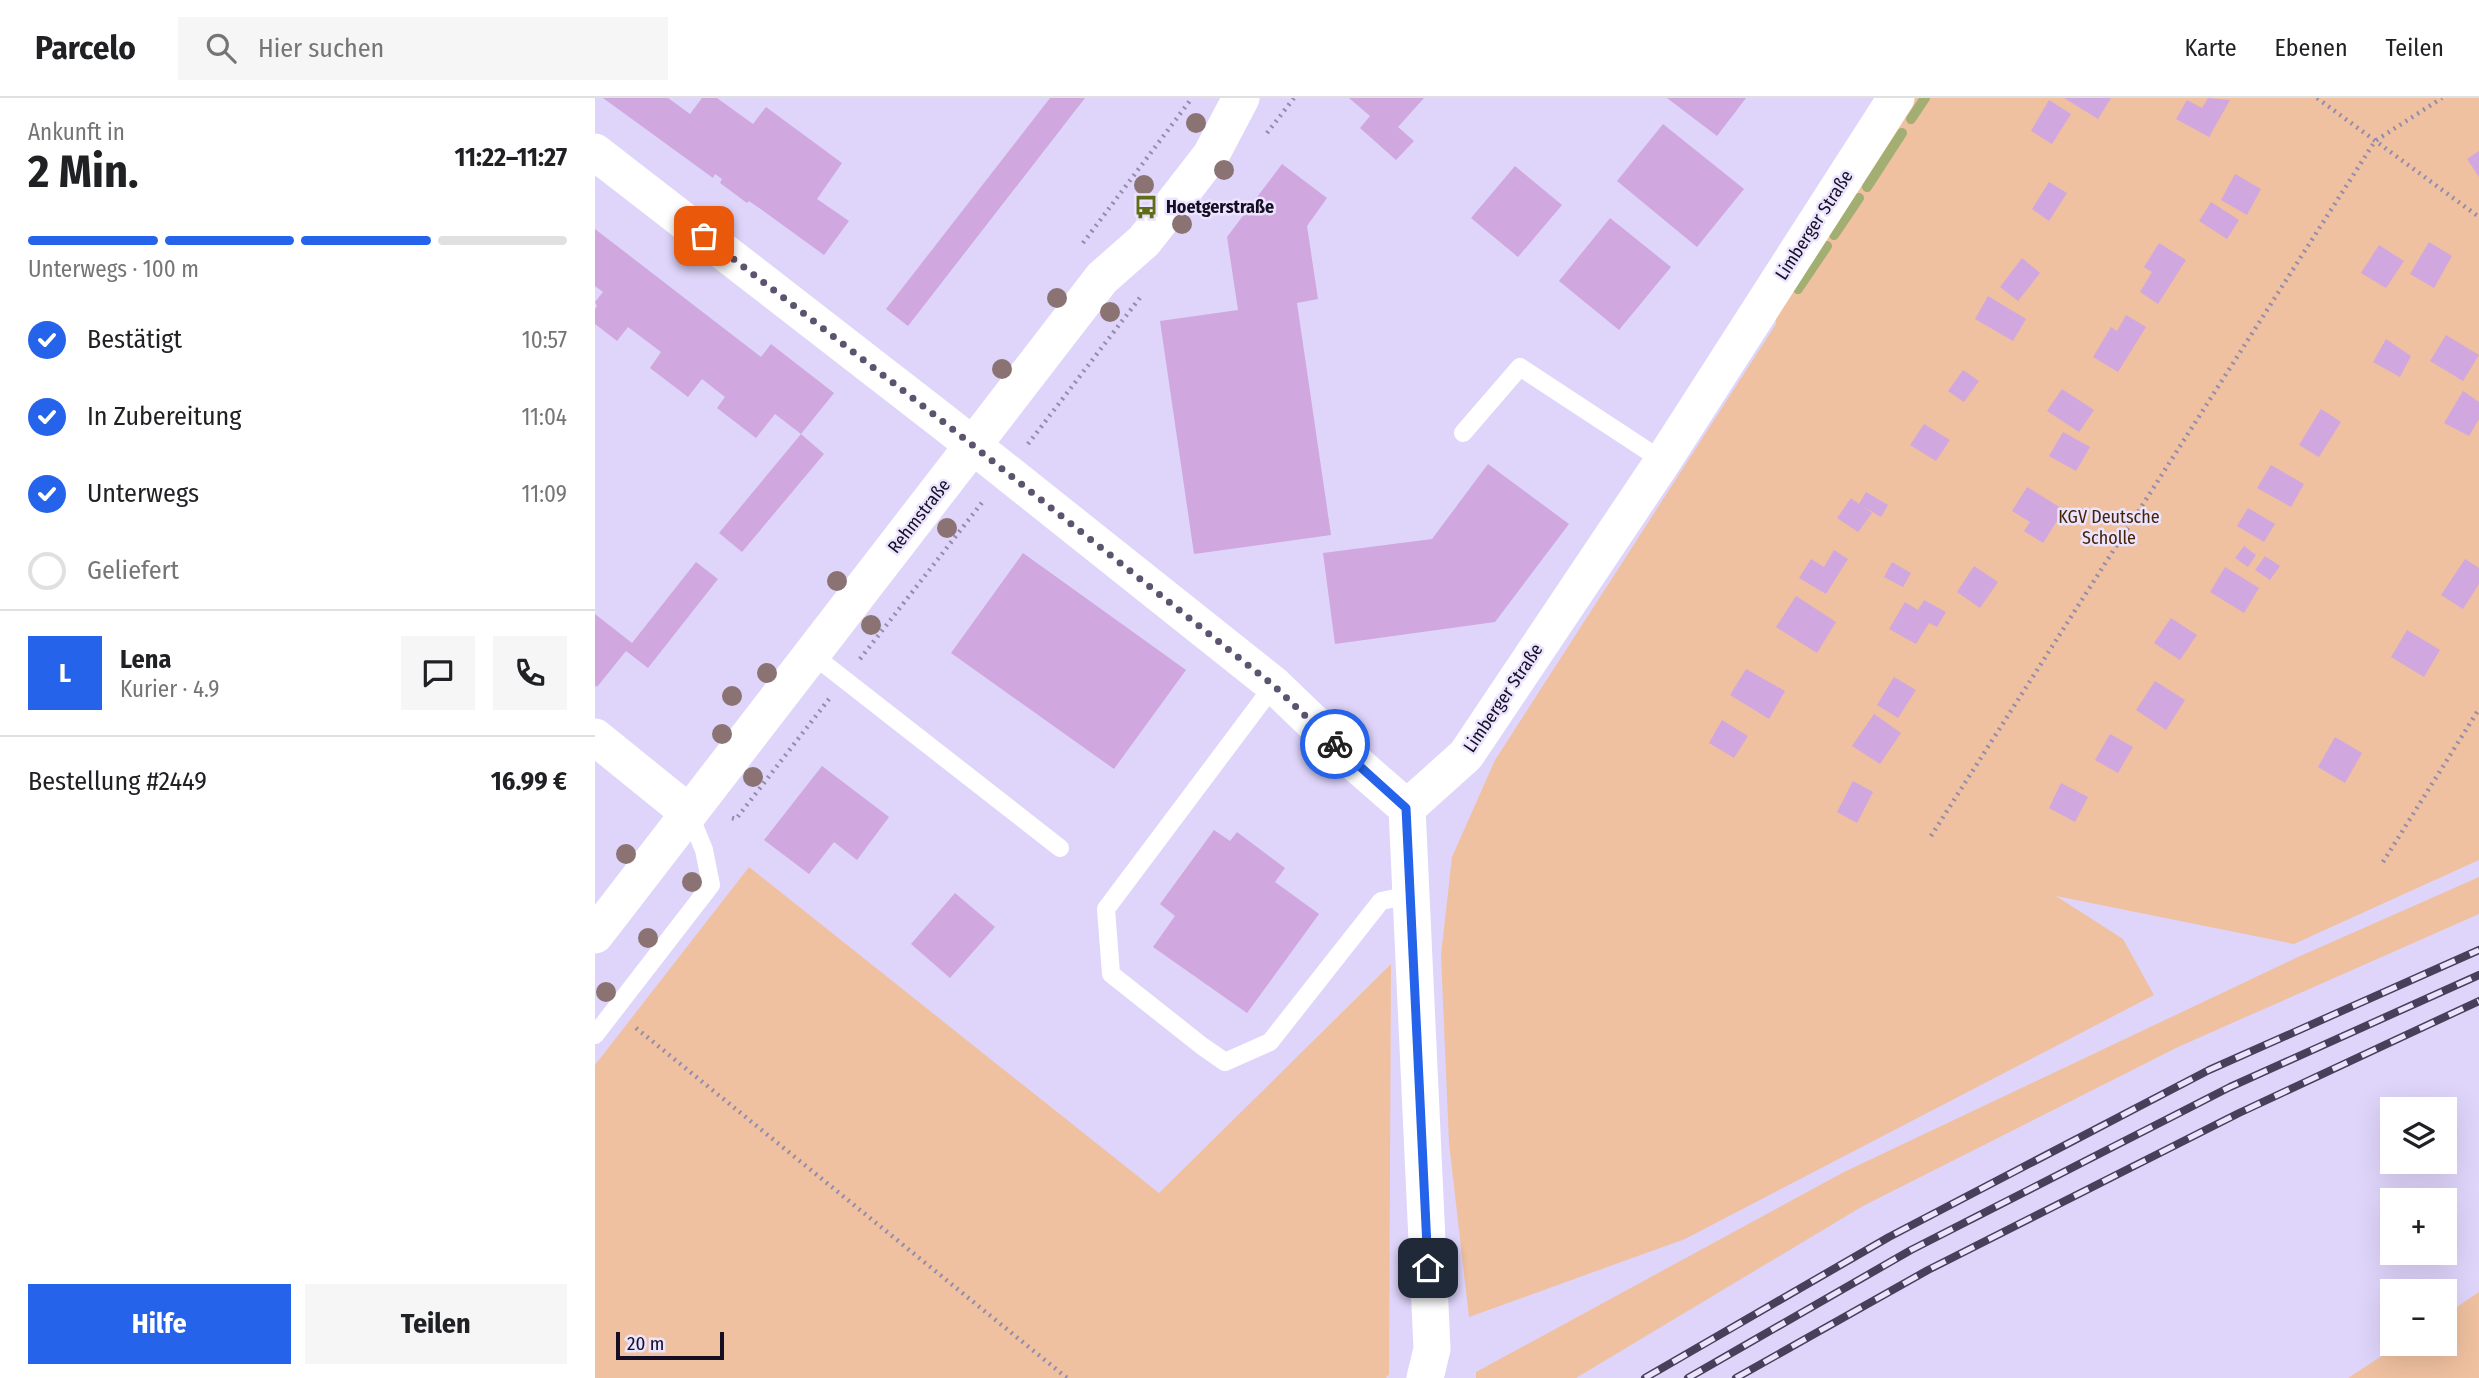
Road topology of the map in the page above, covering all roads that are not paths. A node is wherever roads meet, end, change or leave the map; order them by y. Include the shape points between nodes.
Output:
1 (1241, 98) edge
2 (1896, 98) edge
3 (595, 152) edge
4 (1463, 433) dead end
5 (973, 446) junction
6 (1663, 461) junction
7 (813, 654) junction
8 (1273, 685) junction
9 (595, 737) edge
10 (1406, 808) junction
11 (689, 813) junction
12 (1061, 848) dead end
13 (1411, 895) junction
14 (595, 935) edge
15 (595, 1035) edge
16 (1425, 1378) edge

1 - 5 street, Rehmstraße via 1211,155 1144,241 1102,278
2 - 6 street, Limberger Straße
3 - 5 street
4 - 6 lane via 1520,367
5 - 7 street, Rehmstraße
5 - 8 street
6 - 10 street, Limberger Straße via 1465,755
7 - 11 street, Rehmstraße
7 - 12 lane
8 - 10 street
8 - 13 lane via 1106,909 1111,974 1225,1062 1270,1042 1381,901
9 - 11 street
10 - 13 street
11 - 14 street, Rehmstraße
11 - 15 lane via 704,850 711,885
13 - 16 street via 1432,1349

